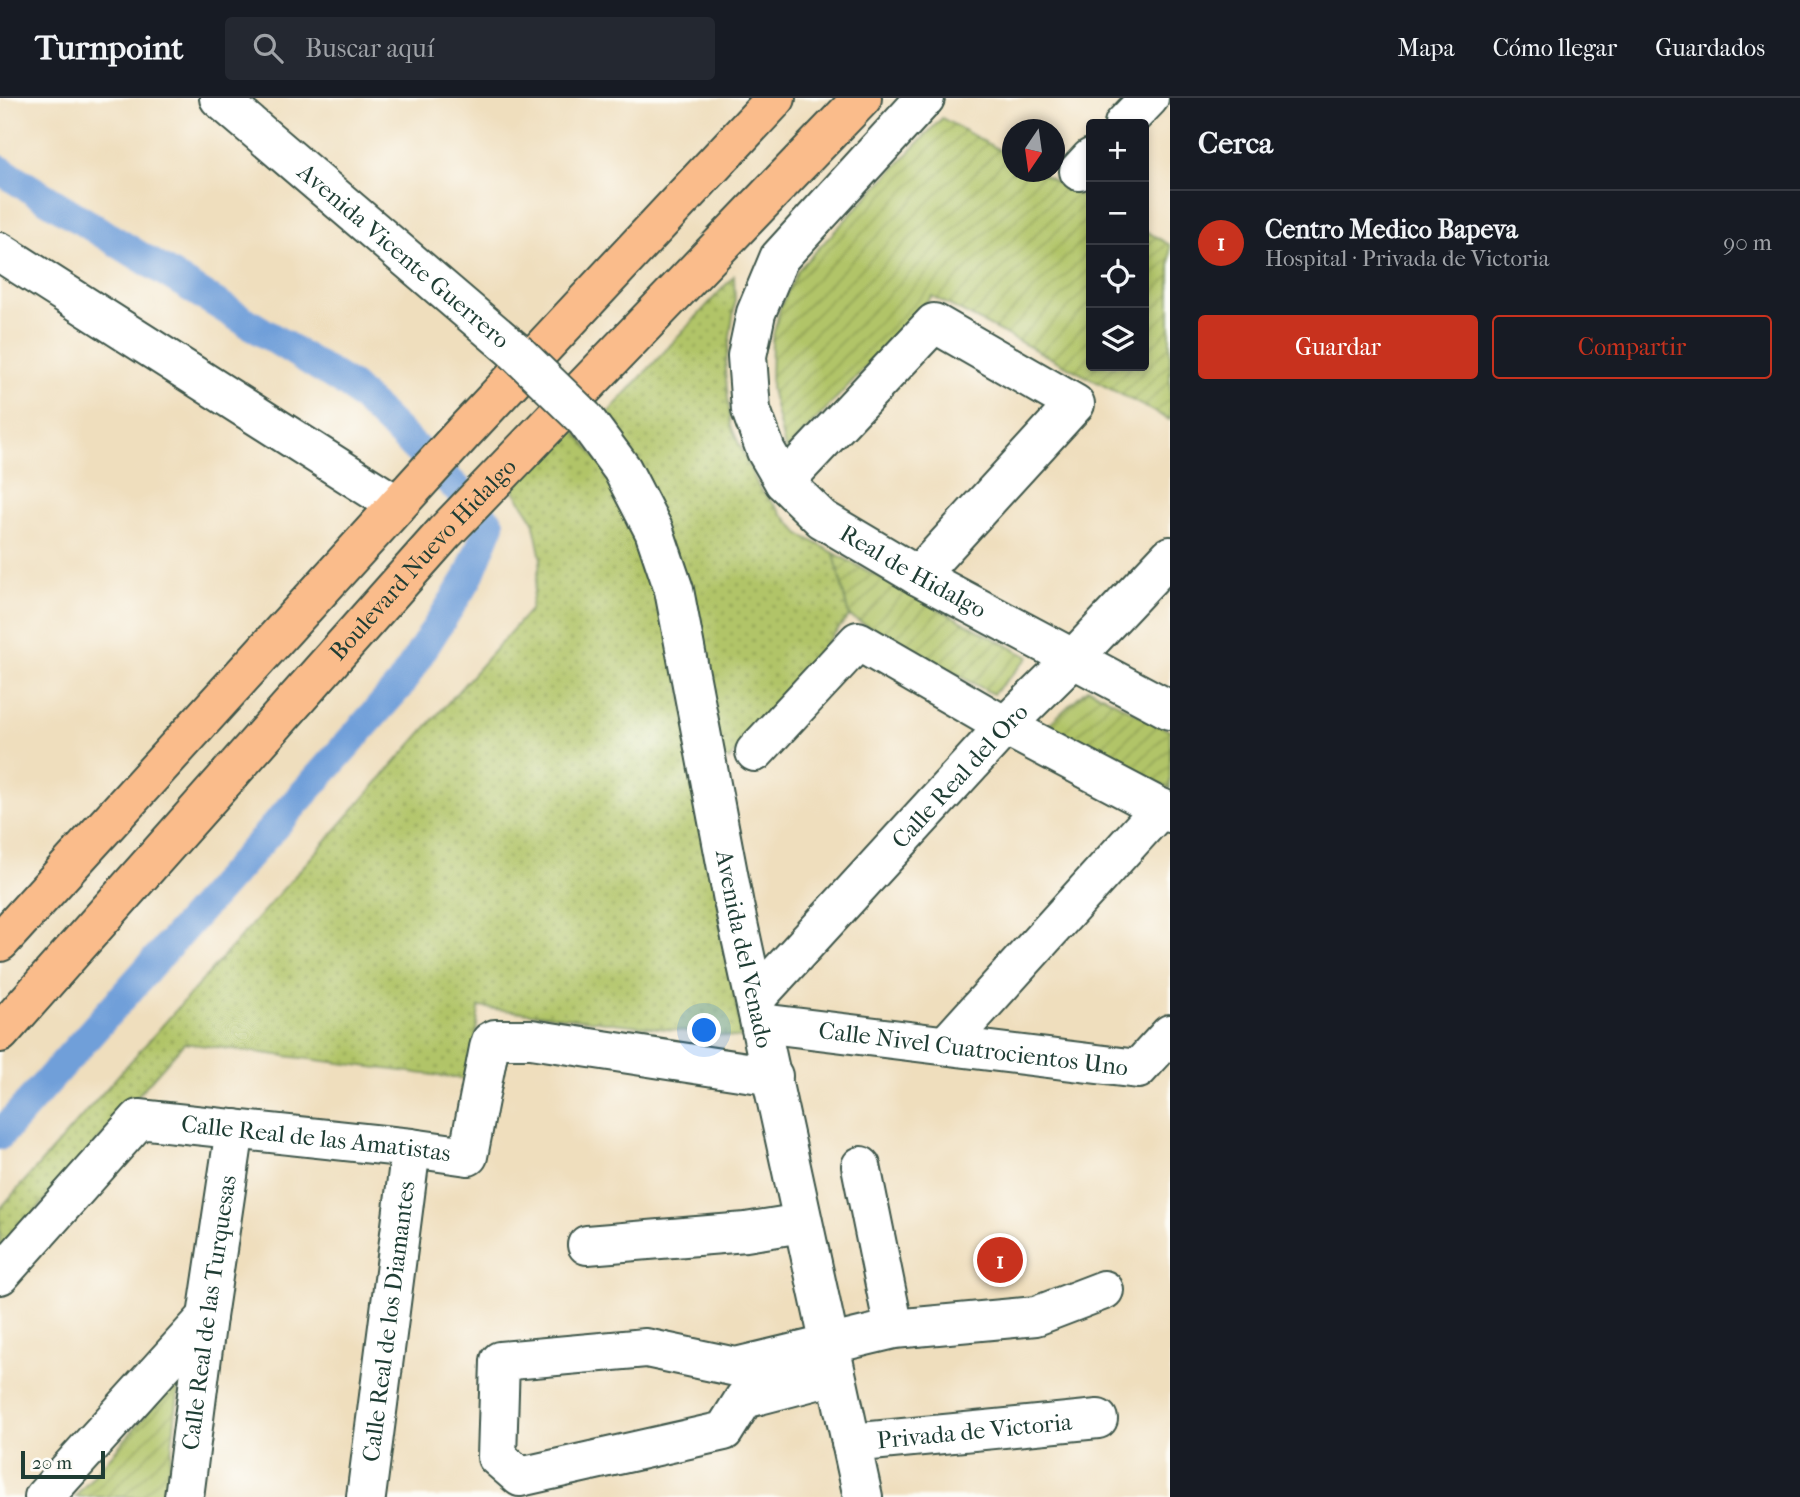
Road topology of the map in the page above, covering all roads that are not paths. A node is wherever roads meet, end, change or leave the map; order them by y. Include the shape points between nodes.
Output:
1 (219, 98) edge
2 (776, 98) edge
3 (925, 98) edge
4 (1149, 98) edge
5 (859, 99) edge
6 (1129, 119) edge
7 (0, 251) edge
8 (584, 419) joint
9 (784, 482) junction
10 (408, 494) junction
11 (1170, 556) edge
12 (918, 576) junction
13 (1072, 660) junction
14 (1170, 710) edge
15 (1005, 726) junction
16 (755, 752) dead end
17 (1165, 810) edge
18 (0, 942) edge
19 (758, 1011) junction
20 (0, 1033) edge
21 (1170, 1034) edge
22 (947, 1044) junction
23 (773, 1076) junction
24 (235, 1129) junction
25 (411, 1148) junction
26 (861, 1166) dead end
27 (802, 1223) junction
28 (587, 1245) dead end
29 (0, 1275) edge
30 (1104, 1290) dead end
31 (207, 1317) junction
32 (894, 1329) junction
33 (832, 1359) junction
34 (740, 1383) junction
35 (1098, 1419) dead end
36 (851, 1443) junction
37 (44, 1497) edge
38 (184, 1497) edge
39 (366, 1497) edge
40 (863, 1497) edge

1 - 8 street, Avenida Vicente Guerrero, bridge via 515,351
2 - 10 main road
3 - 9 street, Real de Hidalgo via 779,258 756,313 747,356 751,410
4 - 6 street
5 - 20 main road, Boulevard Nuevo Hidalgo via 444,533
7 - 10 street
8 - 19 street, Avenida del Venado via 622,469 654,531 674,590
9 - 12 street, Real de Hidalgo via 822,519
9 - 12 street via 934,323 1075,404
10 - 18 main road
11 - 13 street, Calle Real del Oro
12 - 13 street, Real de Hidalgo
13 - 14 street, Real de Hidalgo
13 - 15 street, Calle Real del Oro
15 - 16 street via 858,641
15 - 17 street
15 - 19 street, Calle Real del Oro
17 - 22 street
19 - 22 street, Calle Nivel Cuatrocientos Uno
19 - 23 street, Avenida del Venado
21 - 22 street, Calle Nivel Cuatrocientos Uno via 1138,1069
23 - 25 street, Calle Real de las Amatistas via 531,1039 495,1039 488,1048 468,1156
23 - 27 street, Avenida del Venado
24 - 25 street, Calle Real de las Amatistas
24 - 29 street, Calle Real de las Amatistas via 139,1119
24 - 31 street, Calle Real de las Turquesas
25 - 39 street, Calle Real de los Diamantes
26 - 32 street
27 - 28 street
27 - 33 street, Avenida del Venado
30 - 32 street via 1036,1316
31 - 37 street
31 - 38 street, Calle Real de las Turquesas
32 - 33 street
33 - 34 street
33 - 36 street, Avenida del Venado
34 - 34 street via 646,1348 500,1361 497,1457 520,1477 724,1431
35 - 36 street, Privada de Victoria
36 - 40 street, Avenida del Venado

